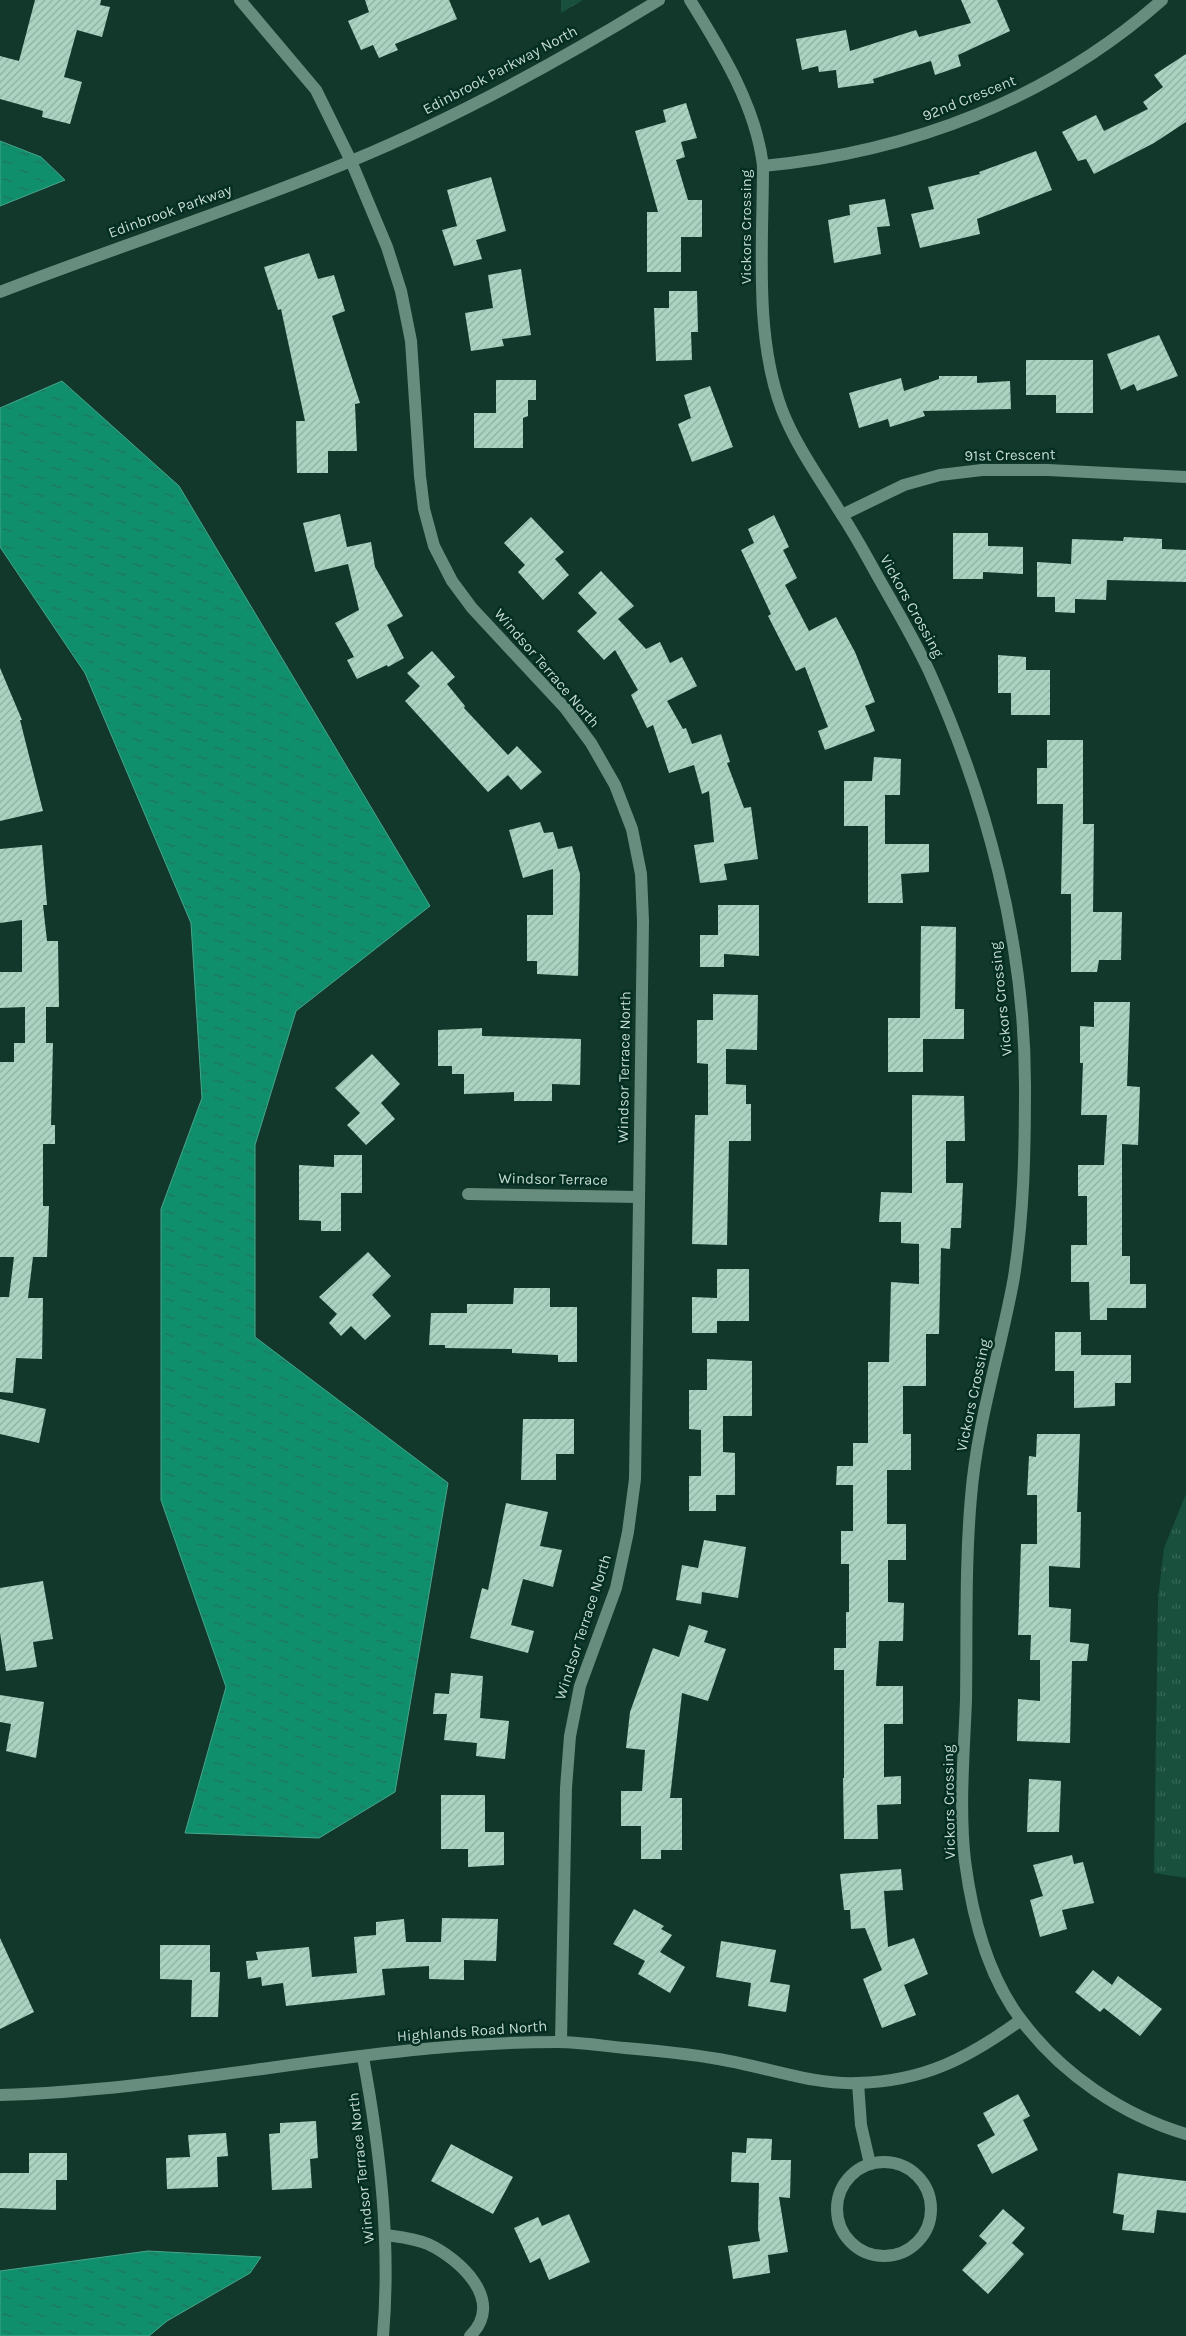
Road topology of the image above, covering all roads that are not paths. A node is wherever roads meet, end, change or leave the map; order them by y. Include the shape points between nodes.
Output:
1 (240, 0) edge
2 (659, 0) edge
3 (690, 0) edge
4 (1162, 0) edge
5 (352, 161) junction
6 (763, 166) junction
7 (0, 292) edge
8 (1186, 477) edge
9 (842, 515) junction
10 (468, 1194) dead end
11 (638, 1197) junction
12 (1021, 2020) junction
13 (561, 2042) junction
14 (363, 2057) junction
15 (858, 2083) junction
16 (0, 2095) edge
17 (1186, 2134) edge
18 (870, 2164) junction
19 (386, 2235) junction
20 (383, 2336) edge
21 (470, 2336) edge

1 - 5 street via 316,90
2 - 5 street, Edinbrook Parkway North via 607,32 466,108
3 - 6 street, Vickors Crossing via 745,102
4 - 6 street, 92nd Crescent via 1083,60 1017,98 944,128 871,150
5 - 7 street, Edinbrook Parkway
5 - 11 street, Windsor Terrace North via 401,291 412,341 424,509 434,546 472,608 565,708 591,743 615,785 632,829 641,874 644,921
6 - 9 street, Vickors Crossing via 763,301 767,355 782,410 807,460
8 - 9 street, 91st Crescent via 982,470 940,475 904,485
9 - 12 street, Vickors Crossing via 927,667 967,762 996,862 1017,963 1025,1068 1025,1170 1014,1273 979,1436 971,1496 963,1828 969,1886 981,1934 995,1974
10 - 11 street, Windsor Terrace
11 - 13 street, Windsor Terrace North via 635,1479 616,1588 580,1686 570,1736
12 - 15 street, Highlands Road North via 962,2059 928,2072
12 - 17 street, Vickors Crossing via 1062,2065 1106,2099 1156,2125
13 - 14 street, Highlands Road North via 431,2048
13 - 15 street, Highlands Road North via 674,2053 799,2077
14 - 16 street, Highlands Road North via 139,2085
14 - 19 street, Windsor Terrace North via 374,2116
15 - 18 street via 861,2125
18 - 18 street via 898,2164 910,2170 921,2180 931,2206 930,2220 916,2244 889,2257 859,2250 847,2240 836,2212 838,2196 845,2182
19 - 20 street, Windsor Terrace North
19 - 21 street via 412,2238 428,2244 453,2259 469,2274 480,2290 482,2312

